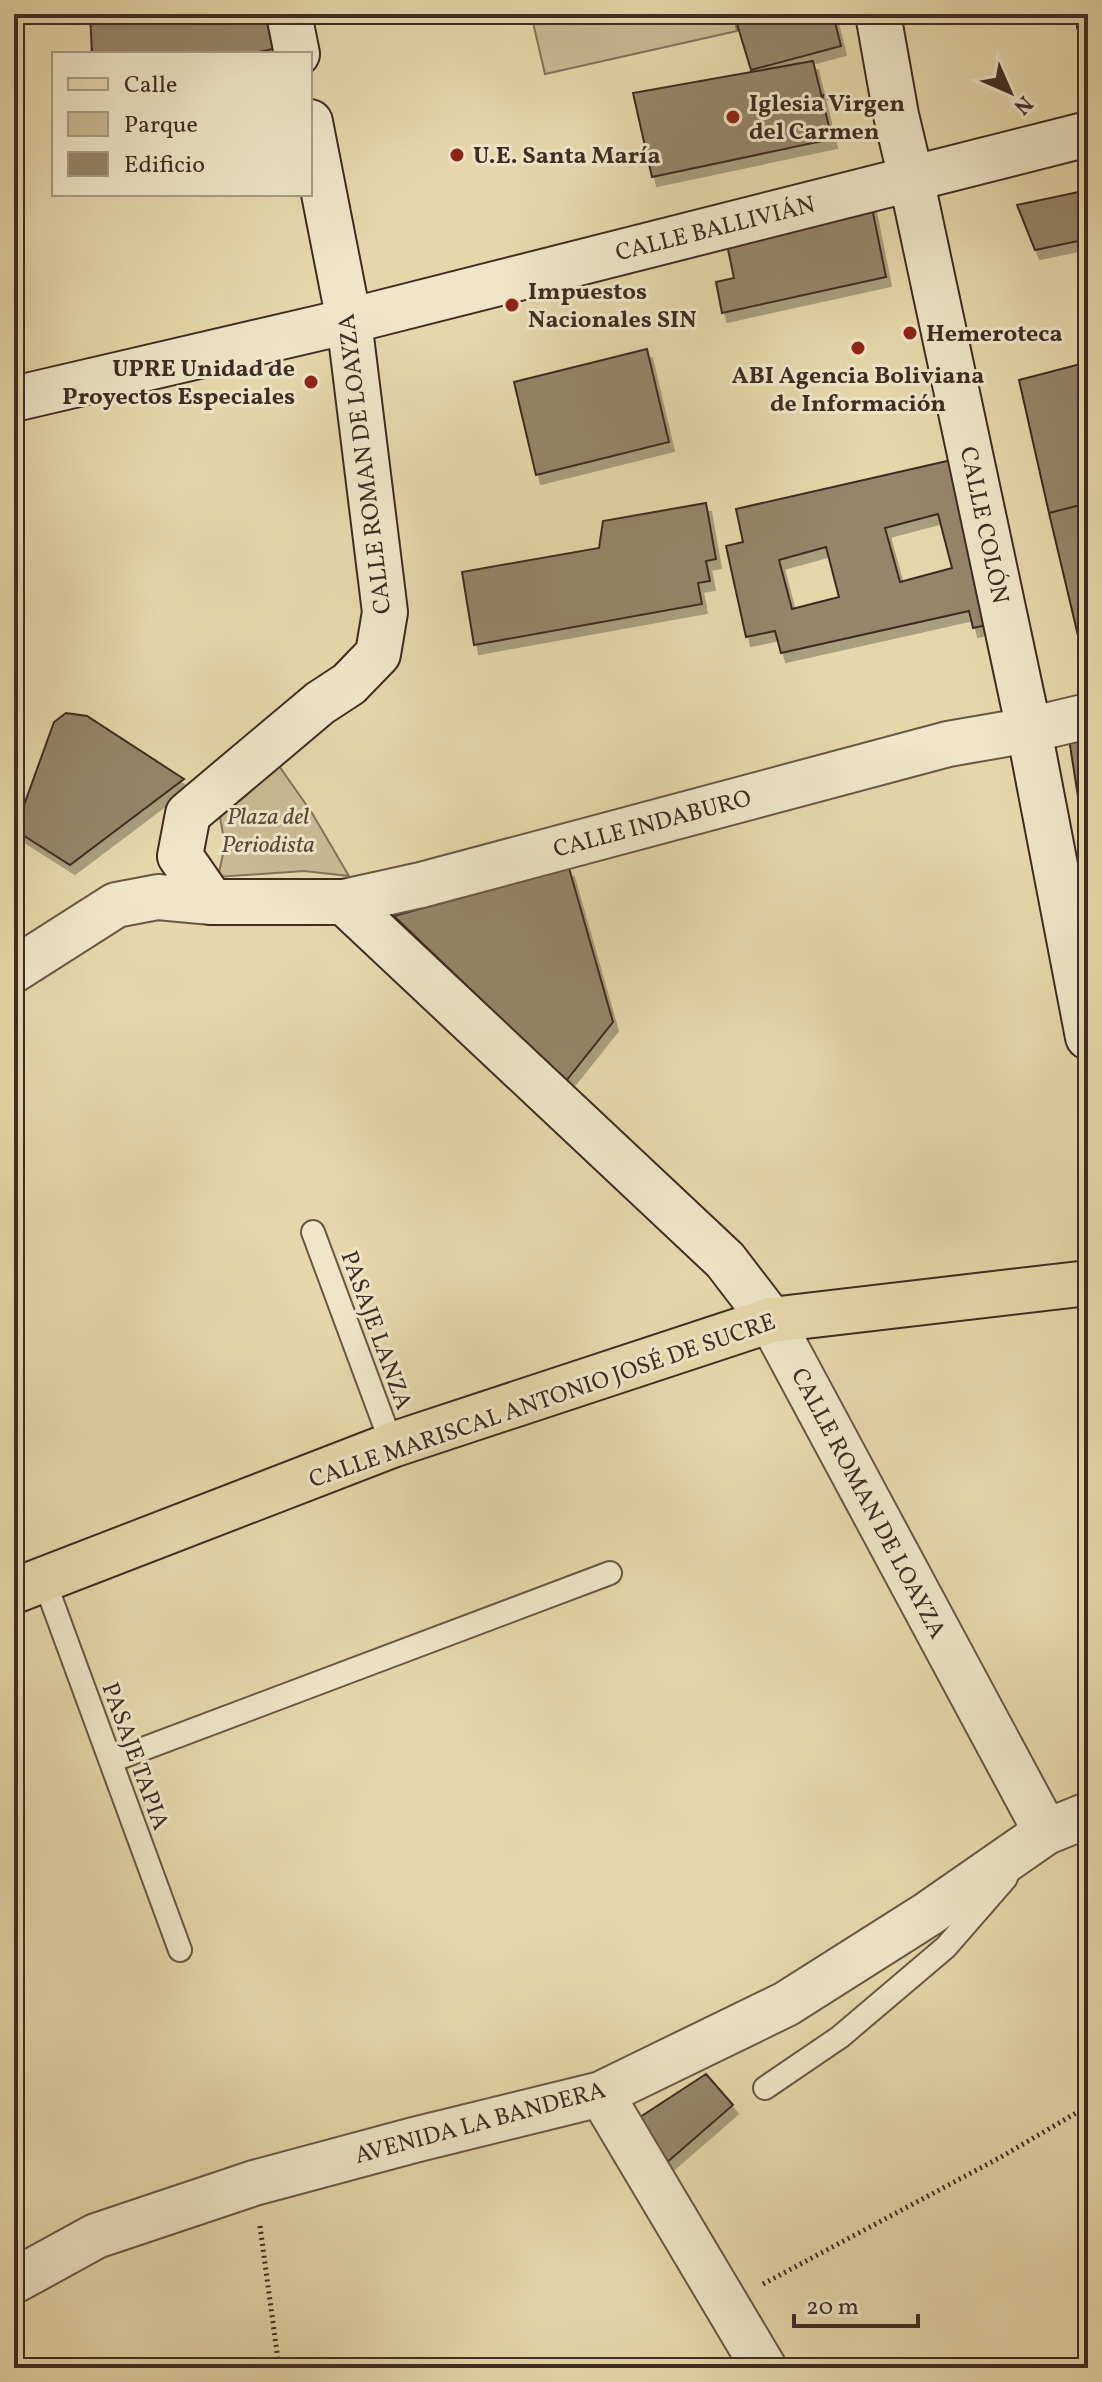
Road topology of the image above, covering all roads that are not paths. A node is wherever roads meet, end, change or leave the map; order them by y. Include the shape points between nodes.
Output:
1 (289, 14) edge
2 (878, 14) edge
3 (297, 52) edge
4 (312, 132) edge
5 (1088, 134) edge
6 (911, 178) junction
7 (349, 321) junction
8 (14, 399) edge
9 (1088, 716) edge
10 (1029, 730) junction
11 (212, 902) junction
12 (344, 902) junction
13 (14, 970) edge
14 (1088, 1037) edge
15 (313, 1232) dead end
16 (1088, 1283) edge
17 (771, 1320) junction
18 (392, 1445) junction
19 (610, 1573) dead end
20 (29, 1585) edge
21 (111, 1761) junction
22 (1088, 1815) edge
23 (1046, 1832) junction
24 (180, 1950) dead end
25 (765, 2088) dead end
26 (601, 2094) junction
27 (14, 2281) edge
28 (764, 2368) edge

1 - 3 street
2 - 6 street, CALLE COLÓN
4 - 7 street, CALLE ROMAN DE LOAYZA
5 - 6 street, CALLE BALLIVIÁN
6 - 7 street, CALLE BALLIVIÁN
6 - 10 street, CALLE COLÓN
7 - 8 street, CALLE BALLIVIÁN
7 - 11 street, CALLE ROMAN DE LOAYZA via 385,612 378,654 349,684 188,814 180,856
9 - 10 street, CALLE INDABURO
10 - 12 street, CALLE INDABURO via 948,744
10 - 14 street, CALLE COLÓN
11 - 12 street, CALLE INDABURO
11 - 13 street, CALLE INDABURO via 158,897 116,905
12 - 17 street, CALLE ROMAN DE LOAYZA via 725,1260
15 - 18 lane, PASAJE LANZA
16 - 17 main road, CALLE MARISCAL ANTONIO JOSÉ DE SUCRE
17 - 18 main road, CALLE MARISCAL ANTONIO JOSÉ DE SUCRE
17 - 23 street, CALLE ROMAN DE LOAYZA
18 - 20 main road, CALLE MARISCAL ANTONIO JOSÉ DE SUCRE
19 - 21 lane
20 - 21 lane, PASAJE TAPIA
21 - 24 lane, PASAJE TAPIA
22 - 23 street, AVENIDA LA BANDERA
23 - 25 lane via 946,1947 840,2037
23 - 26 street, AVENIDA LA BANDERA via 786,2004
26 - 27 street, AVENIDA LA BANDERA via 254,2183 96,2236
26 - 28 street

